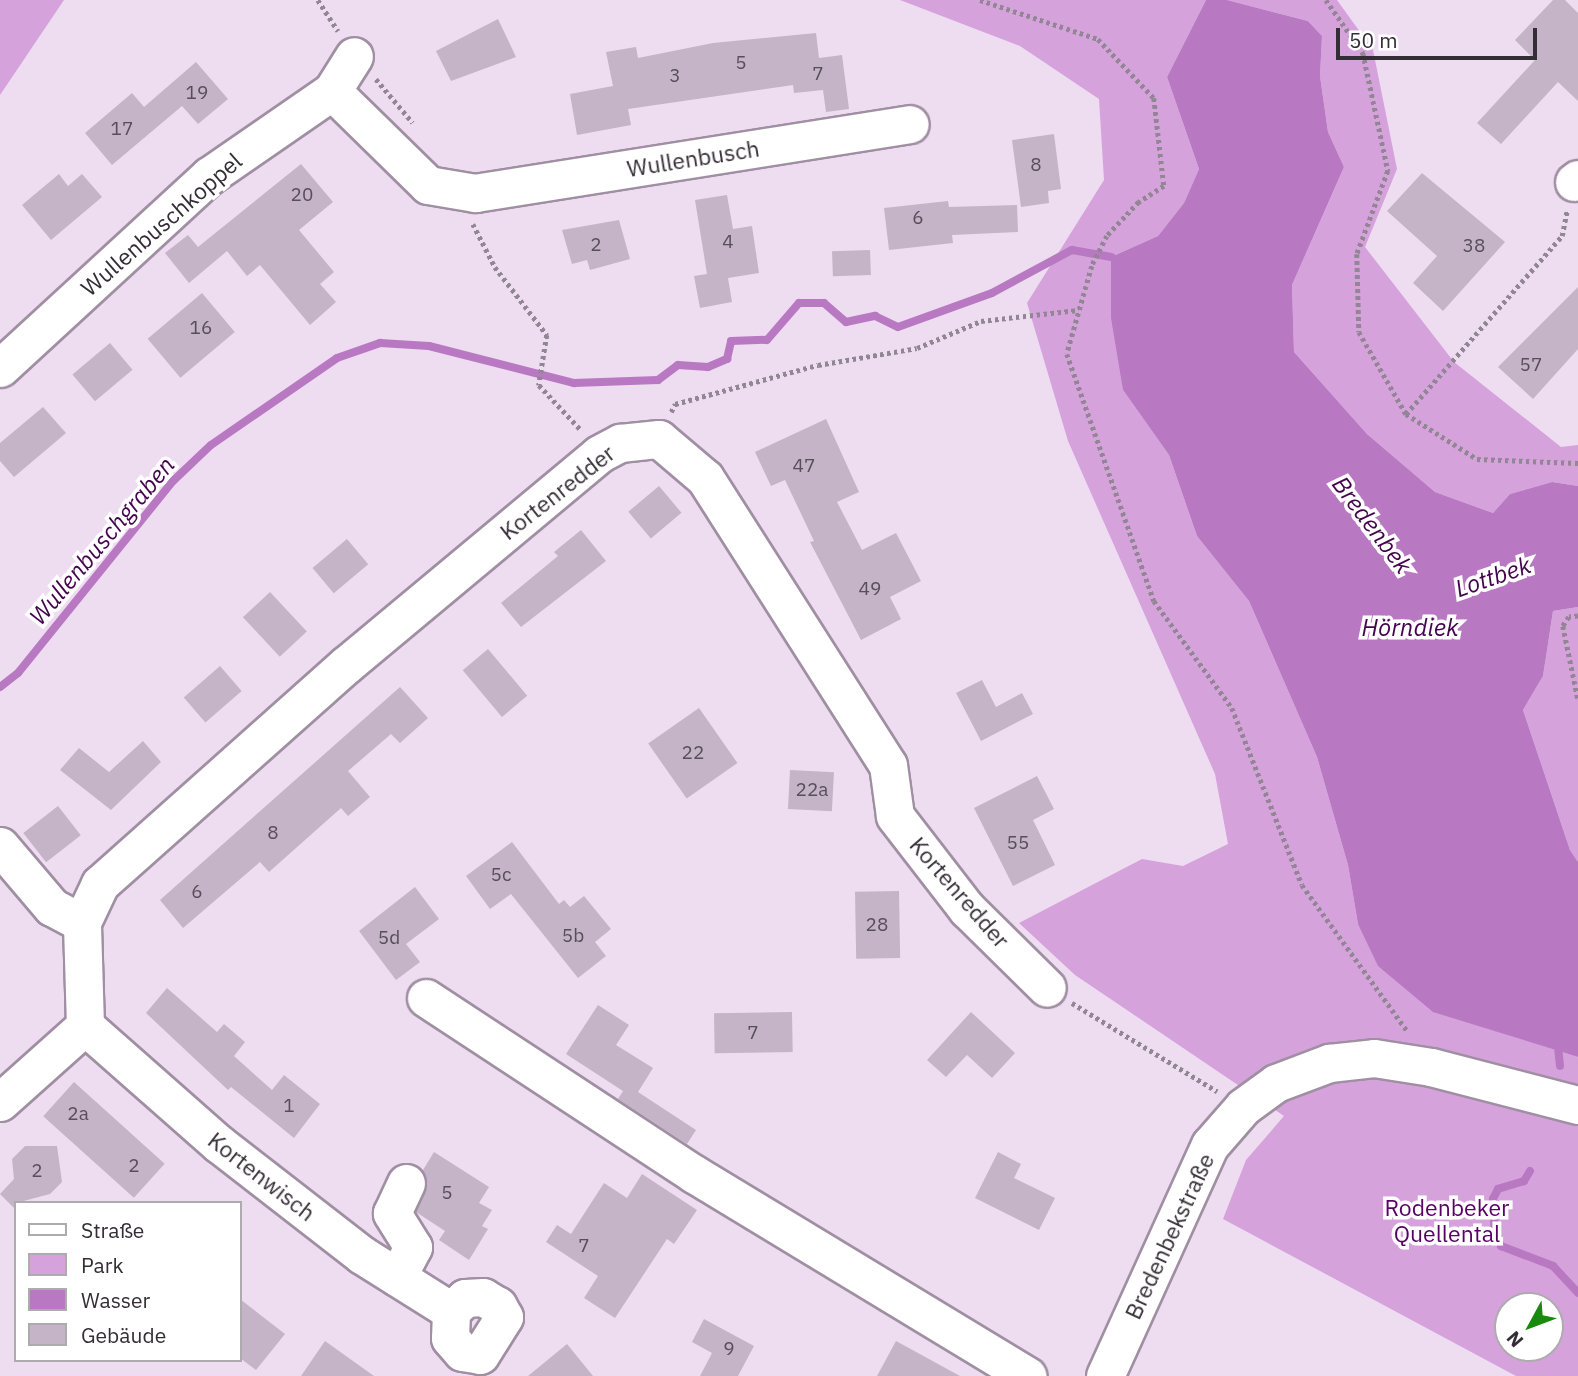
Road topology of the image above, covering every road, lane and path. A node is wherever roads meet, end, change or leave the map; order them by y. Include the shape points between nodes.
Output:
1 (980, 0) edge
2 (1326, 0) edge
3 (354, 56) dead end
4 (331, 91) junction
5 (910, 124) dead end
6 (1576, 180) edge
7 (475, 192) junction
8 (1079, 310) junction
9 (0, 368) edge
10 (1406, 414) junction
11 (659, 439) junction
12 (599, 454) junction
13 (1578, 463) edge
14 (1578, 616) edge
15 (1578, 699) edge
16 (0, 846) edge
17 (82, 923) junction
18 (1047, 988) joint
19 (426, 998) dead end
20 (85, 1026) junction
21 (1431, 1067) junction
22 (0, 1102) edge
23 (1578, 1105) edge
24 (1243, 1107) junction
25 (406, 1183) dead end
26 (397, 1277) junction
27 (451, 1311) dead end
28 (1028, 1376) edge
29 (1105, 1376) edge

1 - 8 path via 1098,39 1154,98 1164,186 1139,202 1107,236
2 - 10 path via 1363,53 1388,171 1357,254 1359,332
3 - 4 street
4 - 7 street, Wullenbusch via 428,186
4 - 9 street, Wullenbuschkoppel via 209,176
5 - 7 street, Wullenbusch
6 - 10 path via 1562,236
7 - 12 path via 472,222 495,267 547,335 539,385
8 - 11 path via 981,321 918,348 818,365 675,404
8 - 21 path via 1067,354 1154,601 1232,708 1302,885
10 - 13 path via 1477,460
11 - 12 street, Kortenredder via 620,443
11 - 18 street, Kortenredder via 705,478 888,765 895,816 967,909
12 - 17 street, Kortenredder via 346,665 100,884
14 - 15 path via 1569,617 1563,626
16 - 17 street via 52,907
17 - 20 street, Kortenredder
18 - 24 path
19 - 28 street via 694,1174
20 - 22 street
20 - 26 street, Kortenwisch via 219,1144
21 - 23 street, Bredenbekstraße
21 - 24 street, Bredenbekstraße via 1374,1058 1329,1063 1276,1083
24 - 29 street, Bredenbekstraße via 1210,1145
25 - 26 street via 392,1213 413,1247
26 - 27 street, Kortenwisch

